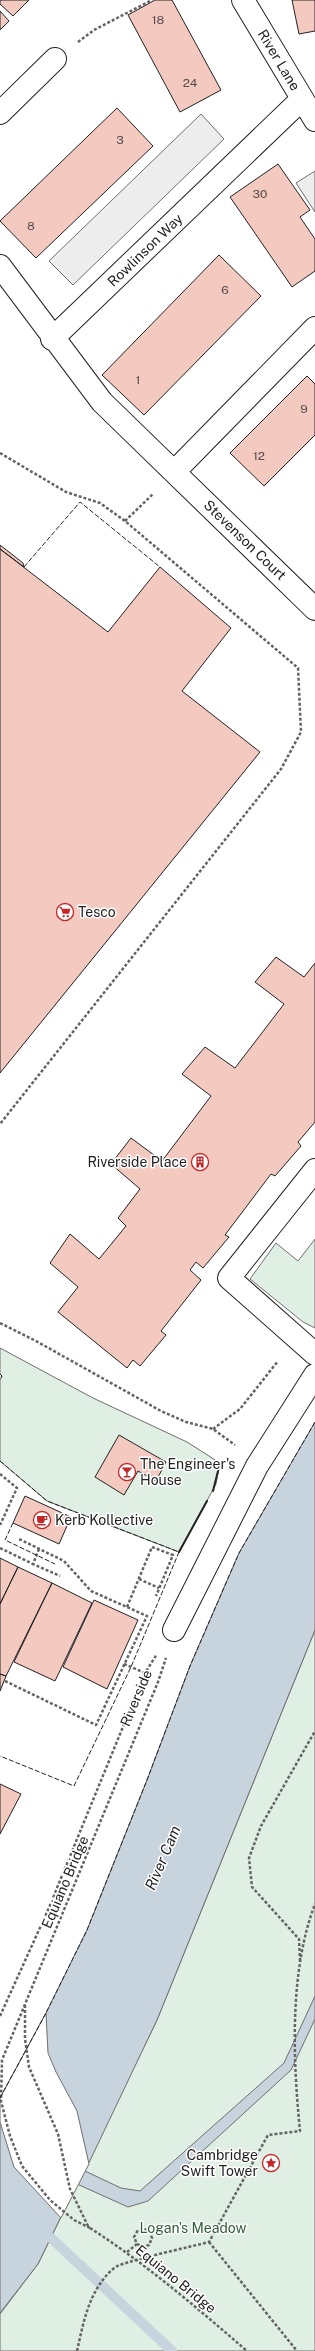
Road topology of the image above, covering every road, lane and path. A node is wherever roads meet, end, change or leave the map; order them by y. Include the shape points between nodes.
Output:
1 (152, 0) edge
2 (243, 0) edge
3 (55, 59) joint
4 (302, 100) junction
5 (0, 113) edge
6 (315, 120) edge
7 (0, 266) edge
8 (313, 335) edge
9 (52, 339) junction
10 (0, 453) edge
11 (174, 472) junction
12 (125, 521) junction
13 (315, 609) edge
14 (0, 1124) edge
15 (315, 1170) edge
16 (0, 1323) edge
17 (296, 1338) junction
18 (315, 1354) edge
19 (315, 1375) edge
20 (0, 1474) edge
21 (0, 1525) edge
22 (19, 1539) dead end
23 (0, 1548) edge
24 (39, 1549) junction
25 (33, 1564) junction
26 (60, 1576) dead end
27 (138, 1579) junction
28 (159, 1588) junction
29 (159, 1601) dead end
30 (127, 1606) junction
31 (174, 1630) junction
32 (124, 1664) junction
33 (145, 1673) junction
34 (5, 1681) dead end
35 (315, 1731) edge
36 (315, 1904) edge
37 (300, 1966) junction
38 (25, 2002) junction
39 (0, 2016) edge
40 (90, 2228) junction
41 (209, 2242) junction
42 (137, 2244) junction
43 (127, 2252) junction
44 (77, 2351) edge
45 (246, 2351) edge
46 (297, 2351) edge

1 - 3 path via 94,30
2 - 4 street, River Lane
3 - 5 street
4 - 6 street, River Lane
4 - 9 street, Rowlinson Way
7 - 9 street
8 - 11 street
9 - 11 street, Stevenson Court via 102,402
10 - 12 path via 66,492 100,503
11 - 12 path
11 - 13 street, Stevenson Court
12 - 14 path via 298,668 301,732 281,769
15 - 17 street via 229,1278
16 - 17 path via 161,1411 186,1422 213,1429 240,1409
17 - 18 street
19 - 31 street via 254,1472
20 - 21 path via 17,1488
22 - 24 path
23 - 25 path
24 - 25 path
24 - 30 path via 64,1561 91,1591
25 - 26 path
27 - 28 path
27 - 28 path via 152,1547 173,1555
27 - 30 path
28 - 29 path via 154,1599
30 - 32 path via 147,1616
31 - 33 path, Riverside
31 - 38 path, Equiano Bridge via 158,1682
32 - 33 path
32 - 34 path via 96,1725
33 - 39 path, Riverside via 48,1910
35 - 37 path via 260,1826 249,1858 252,1887 299,1939
36 - 37 path
37 - 41 path via 295,2080 300,2130 268,2135
38 - 40 path, Equiano Bridge via 25,2039 29,2067 58,2134 70,2189
38 - 40 path, Equiano Bridge via 2,2060 1,2101 10,2136 22,2166 46,2194 74,2220
40 - 43 path, Equiano Bridge, bridge
41 - 44 path via 115,2267 92,2296 86,2310
41 - 46 path
42 - 42 path via 134,2237 138,2230 149,2231 152,2238 149,2245 143,2247
42 - 43 path
43 - 45 path, Equiano Bridge, bridge

